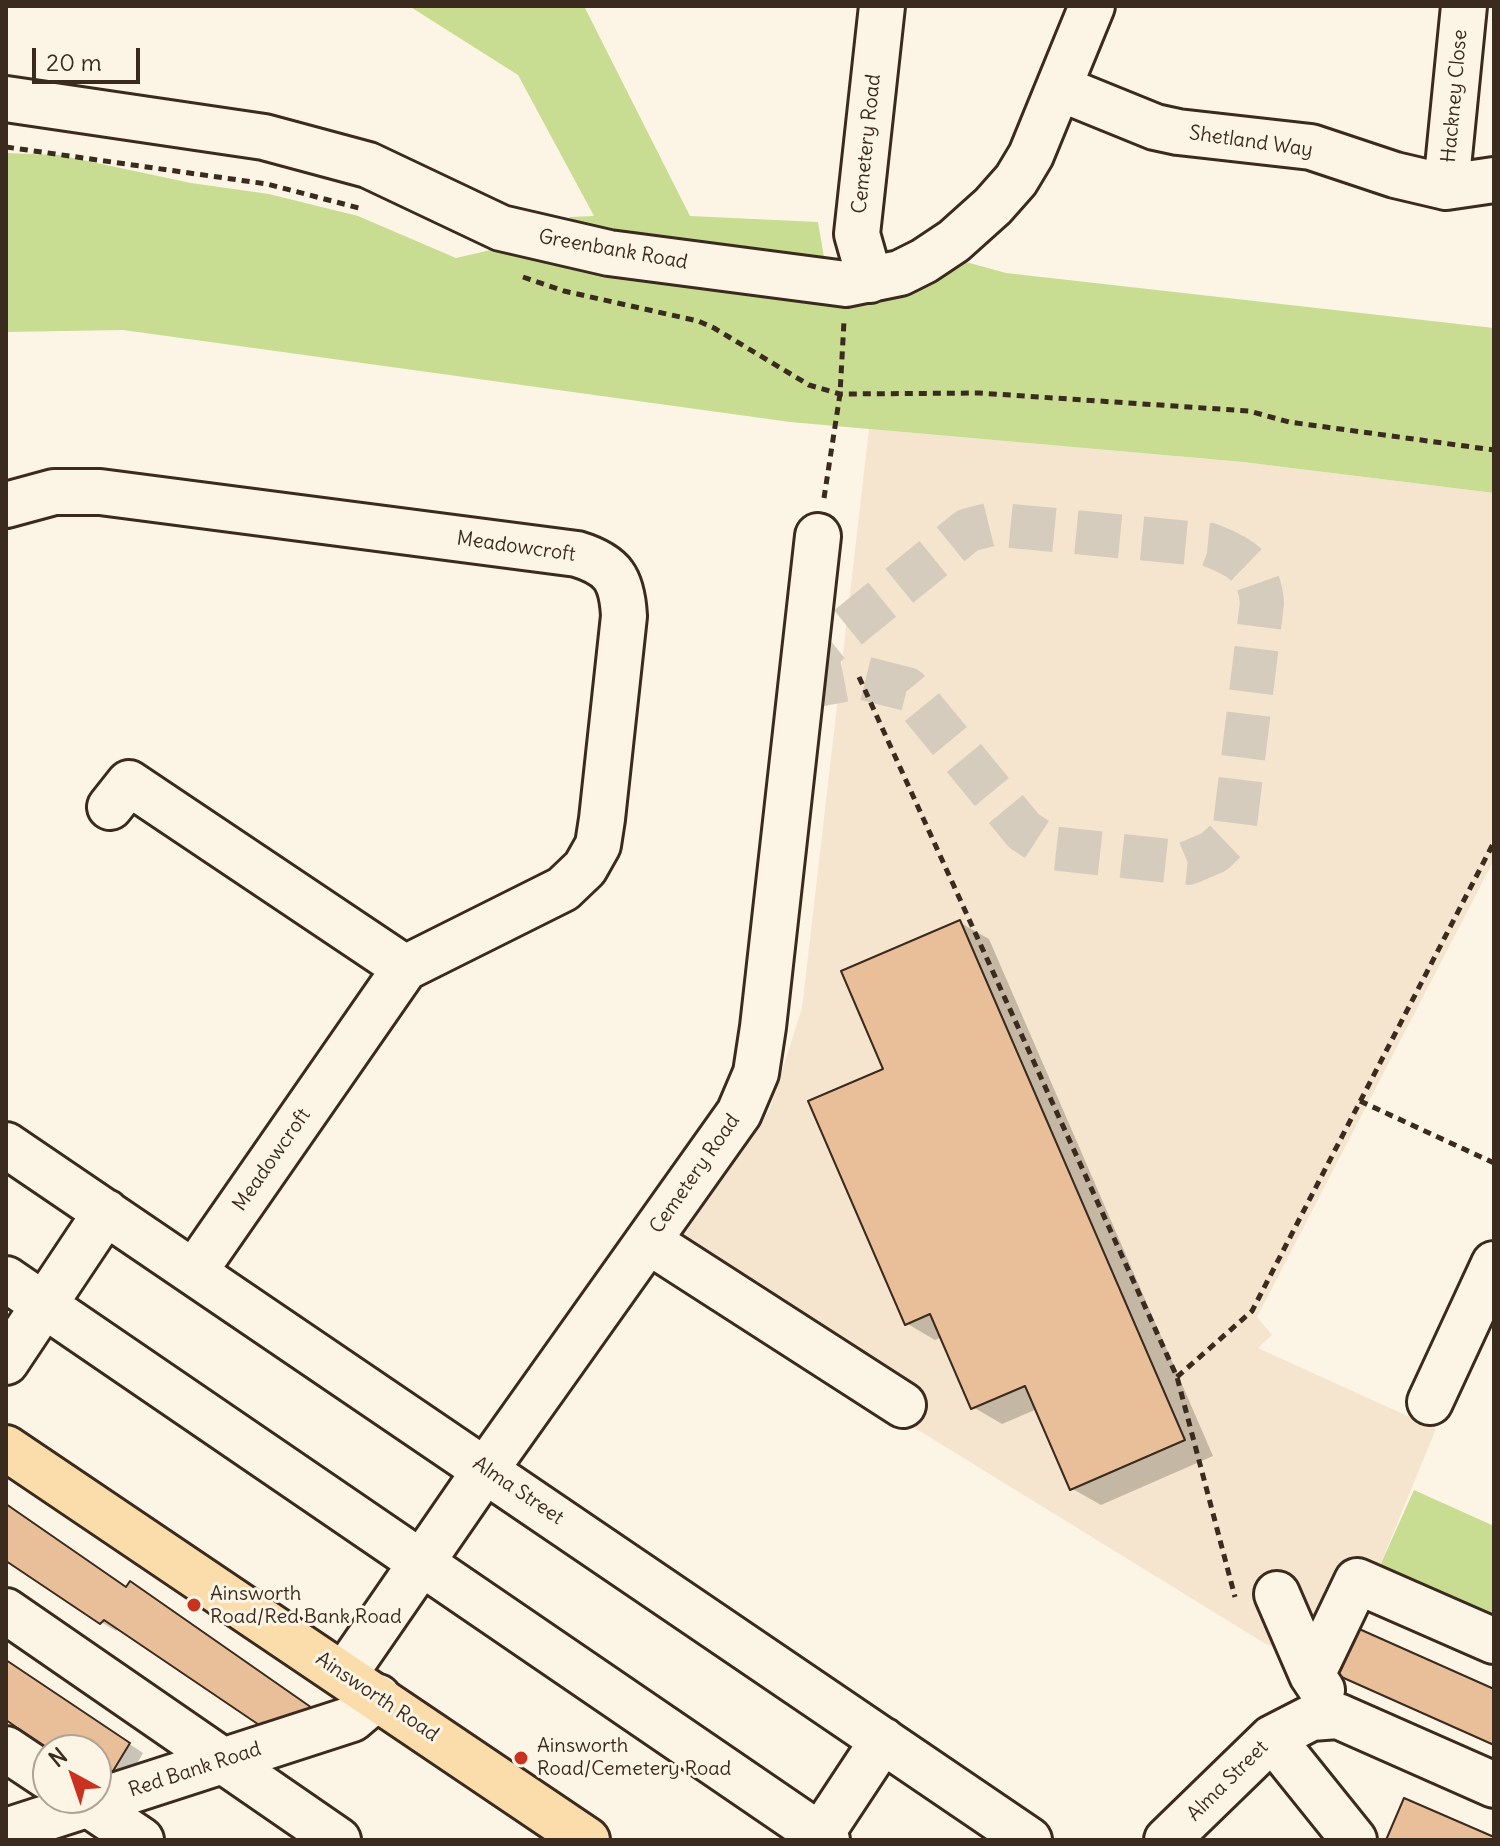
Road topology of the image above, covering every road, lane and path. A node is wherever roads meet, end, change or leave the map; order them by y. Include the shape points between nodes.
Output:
1 (882, 6) edge
2 (1092, 6) edge
3 (1464, 6) edge
4 (1059, 88) junction
5 (6, 99) edge
6 (6, 147) edge
7 (1494, 180) edge
8 (1446, 187) junction
9 (373, 213) dead end
10 (520, 276) dead end
11 (858, 282) junction
12 (840, 394) junction
13 (1494, 450) edge
14 (6, 505) edge
15 (818, 536) joint
16 (859, 677) dead end
17 (110, 807) dead end
18 (1494, 842) edge
19 (405, 968) junction
20 (1360, 1101) junction
21 (6, 1145) edge
22 (1494, 1163) edge
23 (106, 1212) junction
24 (648, 1241) junction
25 (1494, 1264) edge
26 (194, 1272) junction
27 (6, 1279) edge
28 (44, 1305) junction
29 (6, 1362) edge
30 (1177, 1377) junction
31 (1430, 1402) dead end
32 (903, 1405) dead end
33 (6, 1448) edge
34 (486, 1469) junction
35 (422, 1561) junction
36 (1257, 1600) joint
37 (6, 1611) edge
38 (1494, 1641) edge
39 (1312, 1675) junction
40 (361, 1686) junction
41 (1338, 1716) junction
42 (1272, 1738) junction
43 (883, 1740) junction
44 (6, 1749) edge
45 (224, 1760) junction
46 (32, 1766) edge
47 (1494, 1785) edge
48 (112, 1793) edge
49 (50, 1814) edge
50 (102, 1814) edge
51 (6, 1831) edge
52 (821, 1838) edge
53 (141, 1840) edge
54 (338, 1840) edge
55 (587, 1840) edge
56 (1029, 1840) edge
57 (1167, 1840) edge
58 (1354, 1840) edge

1 - 11 street, Cemetery Road via 857,234
2 - 4 street, Greenbank Road
3 - 8 street, Hackney Close
4 - 8 street, Shetland Way via 1155,127 1311,147
4 - 11 street, Greenbank Road via 1031,155 993,206 924,261 900,273
5 - 11 street, Greenbank Road via 264,137 368,165 501,228 593,249
6 - 9 path via 267,184
7 - 8 street, Shetland Way
10 - 12 path via 698,321 809,385
11 - 12 path
12 - 13 path via 979,393 1249,411 1289,422
12 - 15 path
14 - 19 street, Meadowcroft via 54,492 100,492 577,554 598,560 614,575 623,593 624,616 598,845 585,868 563,889
15 - 24 street, Cemetery Road via 756,1073 739,1113
16 - 30 path
17 - 19 street via 129,783
18 - 20 path
19 - 26 street, Meadowcroft
20 - 22 path
20 - 30 path via 1252,1311
21 - 23 street, Alma Street
23 - 26 street, Alma Street
23 - 28 street
24 - 32 street
24 - 34 street, Cemetery Road
25 - 31 street
26 - 34 street, Alma Street
27 - 28 street
28 - 29 street
28 - 35 street
30 - 36 path
33 - 40 main road, Ainsworth Road
34 - 35 street, Cemetery Road
34 - 43 street, Alma Street
35 - 40 street, Cemetery Road
35 - 52 street
36 - 39 street
37 - 45 street
38 - 39 street via 1357,1581
39 - 41 street
40 - 45 street, Red Bank Road via 352,1719
40 - 55 main road, Ainsworth Road
41 - 42 street, Alma Street via 1311,1718
41 - 47 street
42 - 57 street, Alma Street
42 - 58 street
43 - 52 street
43 - 56 street, Alma Street
44 - 46 street
45 - 48 street, Red Bank Road
45 - 54 street
49 - 51 street, Red Bank Road
50 - 53 street

